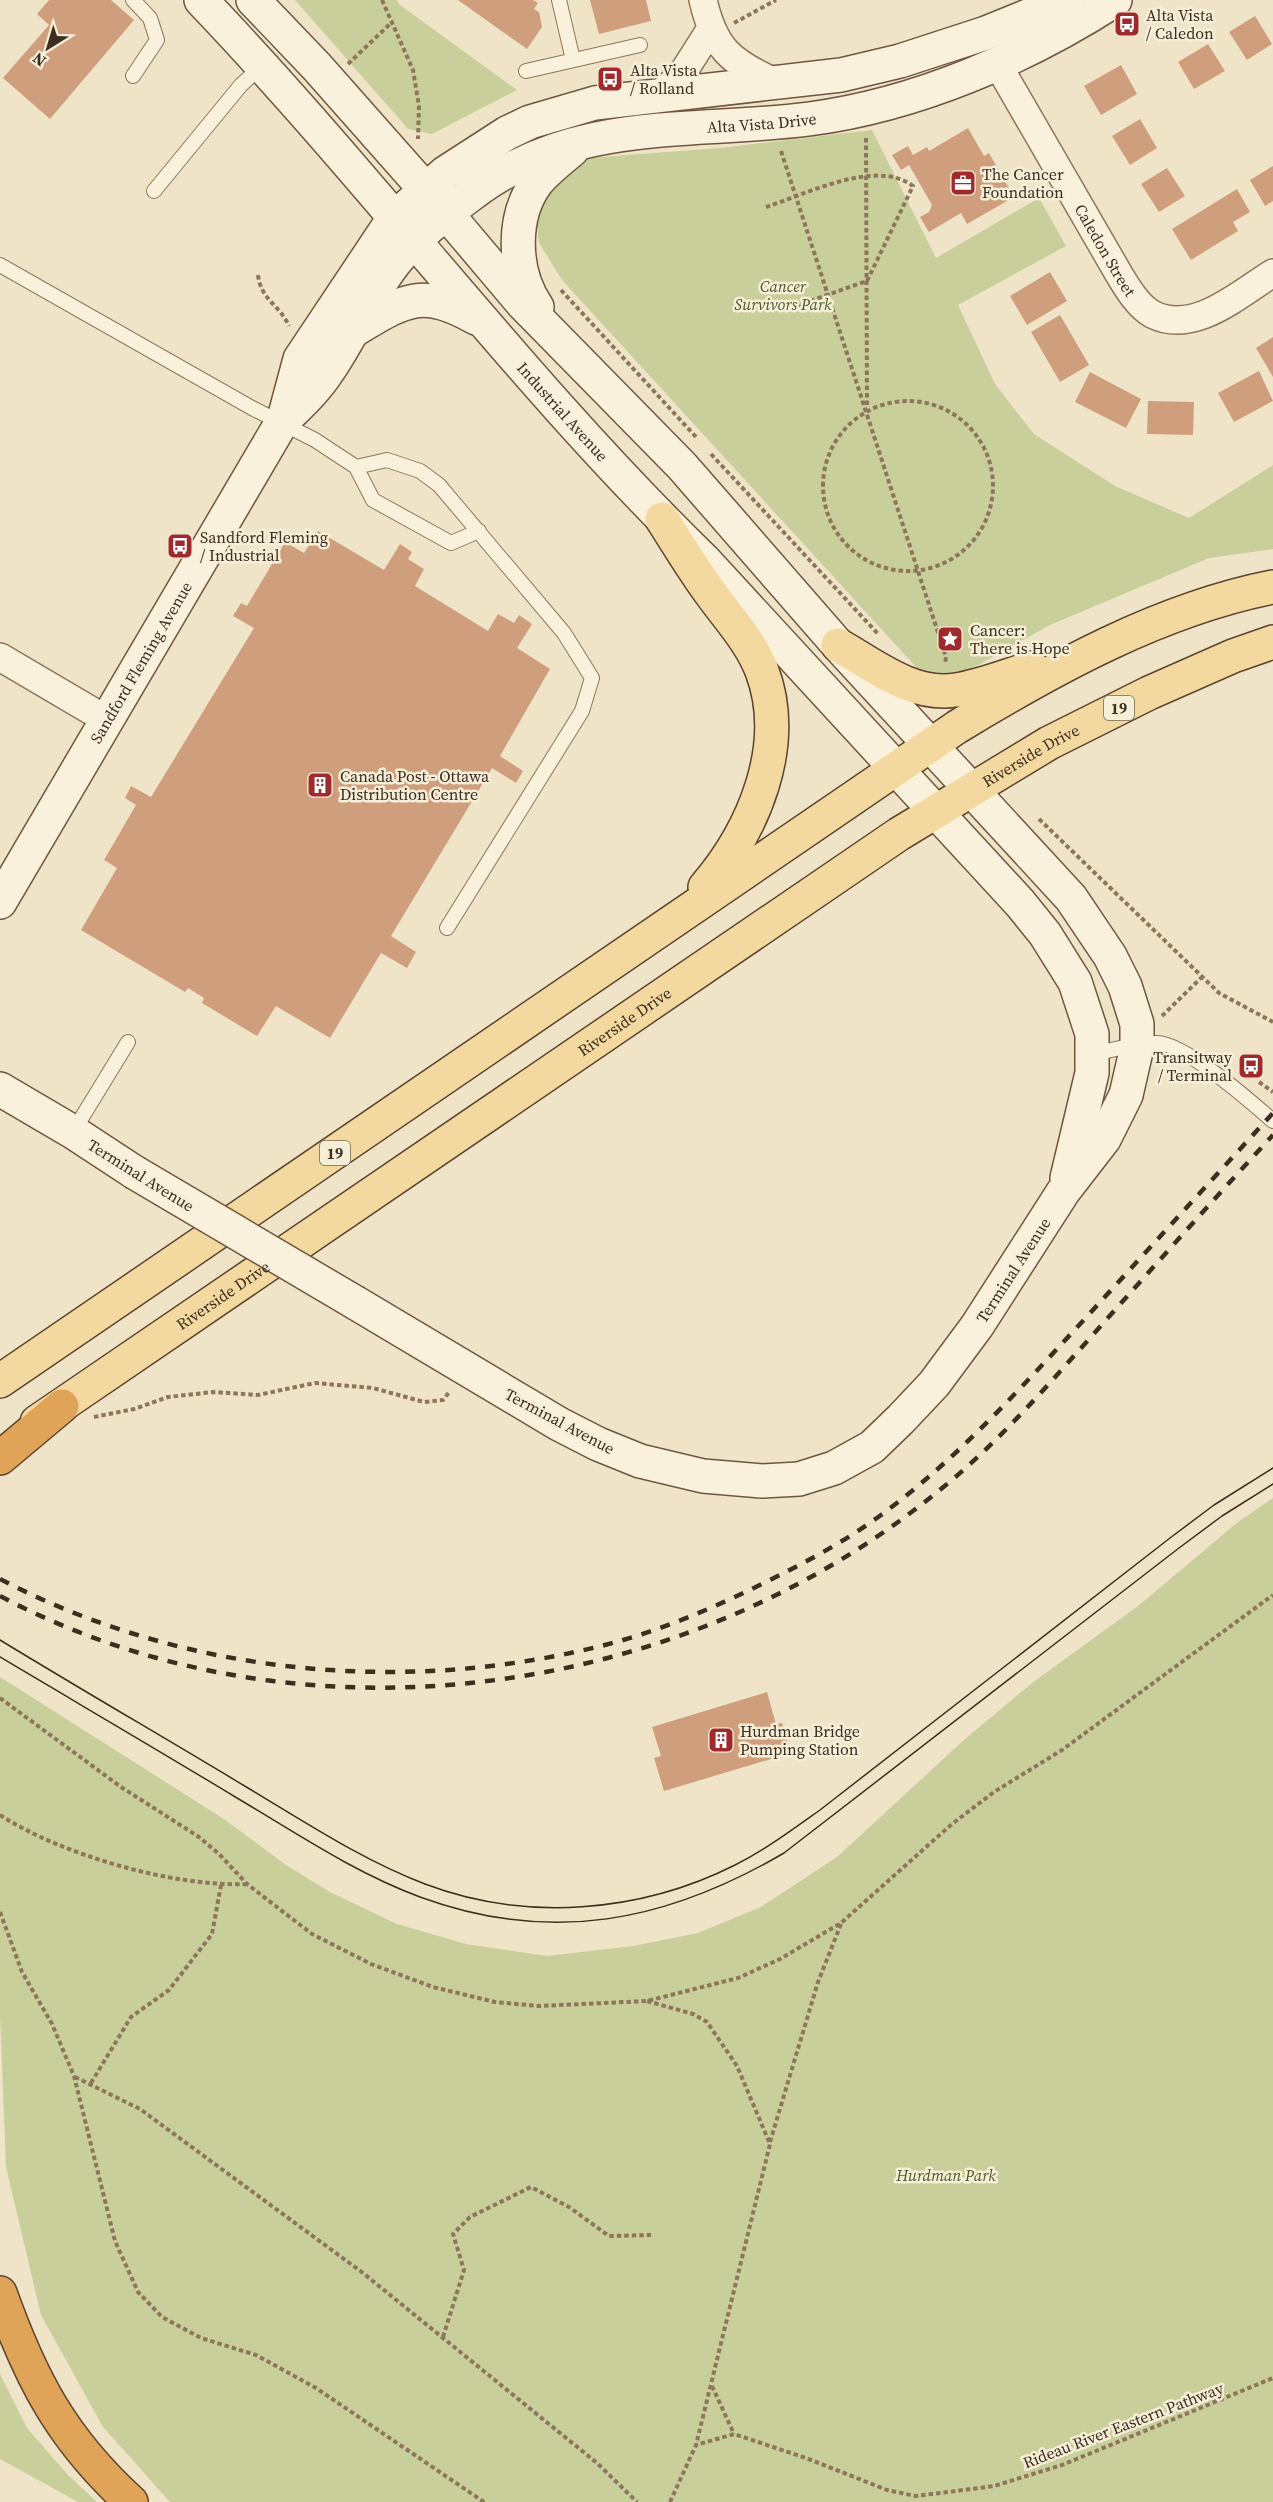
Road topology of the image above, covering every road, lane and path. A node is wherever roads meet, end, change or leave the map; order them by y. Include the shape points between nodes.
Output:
1 (133, 0) edge
2 (201, 0) edge
3 (254, 0) edge
4 (382, 0) edge
5 (559, 0) edge
6 (703, 0) edge
7 (776, 0) edge
8 (1067, 0) edge
9 (1115, 0) edge
10 (392, 24) junction
11 (720, 27) junction
12 (640, 45) dead end
13 (573, 60) junction
14 (347, 65) dead end
15 (998, 65) junction
16 (262, 66) junction
17 (526, 70) dead end
18 (133, 75) dead end
19 (775, 82) junction
20 (659, 95) junction
21 (866, 138) dead end
22 (418, 140) dead end
23 (584, 140) junction
24 (782, 151) dead end
25 (864, 175) junction
26 (425, 189) junction
27 (154, 191) dead end
28 (795, 198) junction
29 (766, 207) dead end
30 (447, 214) junction
31 (404, 230) junction
32 (0, 265) edge
33 (1273, 273) edge
34 (258, 275) dead end
35 (867, 281) junction
36 (557, 285) dead end
37 (828, 296) junction
38 (793, 307) dead end
39 (484, 322) junction
40 (354, 330) junction
41 (300, 358) junction
42 (576, 359) junction
43 (867, 410) junction
44 (282, 422) junction
45 (703, 444) dead end
46 (711, 453) dead end
47 (356, 467) junction
48 (662, 519) junction
49 (479, 531) junction
50 (919, 571) junction
51 (1273, 587) edge
52 (1273, 642) edge
53 (887, 644) dead end
54 (838, 645) junction
55 (1109, 645) junction
56 (0, 657) edge
57 (945, 667) dead end
58 (107, 720) junction
59 (932, 744) junction
60 (896, 769) junction
61 (973, 790) junction
62 (936, 812) junction
63 (1033, 813) dead end
64 (0, 902) edge
65 (670, 923) junction
66 (447, 928) dead end
67 (1273, 1022) edge
68 (128, 1042) dead end
69 (1137, 1047) junction
70 (1094, 1054) junction
71 (0, 1089) edge
72 (1273, 1121) edge
73 (73, 1132) junction
74 (1063, 1192) junction
75 (467, 1370) junction
76 (0, 1381) edge
77 (76, 1411) junction
78 (0, 1446) edge
79 (0, 1458) edge
80 (1273, 1595) edge
81 (0, 1698) edge
82 (0, 1815) edge
83 (247, 1884) junction
84 (221, 1885) junction
85 (0, 1912) edge
86 (841, 1923) junction
87 (647, 2001) junction
88 (74, 2076) junction
89 (91, 2083) junction
90 (770, 2144) junction
91 (651, 2235) dead end
92 (0, 2293) edge
93 (443, 2337) junction
94 (1273, 2379) edge
95 (712, 2386) junction
96 (734, 2434) junction
97 (696, 2445) junction
98 (131, 2502) edge
99 (484, 2502) edge
100 (637, 2502) edge
101 (670, 2502) edge

1 - 18 lane via 150,18 157,40
2 - 16 street, Industrial Avenue
3 - 26 street
4 - 10 path
5 - 13 lane
6 - 11 street
7 - 11 path
8 - 19 street via 986,33 900,61 841,75
9 - 15 street, Alta Vista Drive
10 - 14 path
10 - 22 path via 413,70 419,106
11 - 19 street via 731,56
11 - 20 street via 682,75
12 - 13 lane
13 - 17 lane
15 - 23 street, Alta Vista Drive via 890,101 812,119
15 - 33 street, Caledon Street via 1120,276 1134,298 1152,314 1174,320 1198,318
16 - 27 lane via 241,85
16 - 31 street, Industrial Avenue
19 - 20 street
20 - 26 street via 595,103 530,122 481,147
21 - 25 path
23 - 30 street, Alta Vista Drive via 521,163
23 - 42 street via 537,183 523,211 518,244 524,281 535,303
24 - 28 path
25 - 28 path
25 - 35 path
25 - 35 path via 902,178 913,186
26 - 30 street
26 - 31 street
28 - 29 path
28 - 37 path
30 - 31 street, Alta Vista Drive
30 - 42 street via 523,304
31 - 39 street, Industrial Avenue
31 - 40 street, Sandford Fleming Avenue via 394,264
31 - 41 street, Sandford Fleming Avenue
32 - 44 lane
34 - 41 path via 260,289 285,316
35 - 37 path
35 - 43 path
36 - 45 path
37 - 38 path
37 - 43 path
39 - 40 street via 437,300 411,300
39 - 48 street, Industrial Avenue
40 - 44 street, Sandford Fleming Avenue via 327,374
41 - 44 street, Sandford Fleming Avenue
42 - 54 street via 682,466
43 - 50 path
43 - 50 path via 846,427 831,449 824,475 828,515 843,539 864,559 892,569
43 - 50 path via 906,401 945,409 976,434 989,460 993,473 992,503 981,530 962,552
44 - 47 lane
44 - 58 street, Sandford Fleming Avenue
46 - 53 path
47 - 49 lane via 387,460 420,471 439,484
47 - 49 lane via 373,500 420,528 451,543
48 - 60 street, Industrial Avenue
48 - 65 main road via 750,645 763,673 770,732 763,785 750,820 718,872
49 - 66 lane via 564,633 592,678 582,711
50 - 57 path via 946,657
51 - 55 main road, 19 via 1213,602
52 - 61 main road, Riverside Drive / 19 via 1149,693 1049,743
54 - 55 main road via 900,682 918,689 955,691
54 - 59 street
55 - 59 main road, 19 via 1013,693
56 - 58 street
58 - 64 street, Sandford Fleming Avenue
59 - 60 main road, 19
59 - 61 street
60 - 62 street, Industrial Avenue
60 - 65 main road, 19
61 - 62 main road, Riverside Drive / 19
61 - 69 street, Terminal Avenue via 1046,869 1093,928 1125,986 1137,1024
62 - 70 street, Terminal Avenue via 1020,903 1063,961 1086,1008
62 - 77 main road, Riverside Drive / 19 via 899,834
63 - 67 path via 1219,993
65 - 76 main road, 19
68 - 73 lane
69 - 70 lane
69 - 72 lane via 1160,1043 1195,1059
69 - 74 street, Terminal Avenue via 1126,1095 1104,1139
70 - 74 street, Terminal Avenue via 1087,1099
71 - 73 street, Terminal Avenue
73 - 75 street, Terminal Avenue, bridge
74 - 75 street, Terminal Avenue via 977,1326 902,1419 872,1447 834,1468 799,1479 762,1481 703,1476 640,1461 568,1429
75 - 77 path via 443,1400 424,1402 374,1389 315,1383 258,1395 213,1392 168,1397 98,1419
77 - 78 main road, Riverside Drive / 19
77 - 79 highway
80 - 86 path via 1062,1750 994,1792 952,1824
81 - 83 path via 199,1838
82 - 84 path via 54,1842 134,1871
83 - 84 path
83 - 87 path via 312,1934 371,1964 433,1987 495,2002 539,2006
84 - 89 path via 212,1934 169,1990 130,2017
85 - 88 path via 22,1972 52,2024
86 - 87 path via 780,1959 738,1978
86 - 90 path via 818,1982
87 - 90 path via 707,2022 737,2066
88 - 89 path
88 - 99 path via 115,2241 138,2292 162,2318 201,2338 256,2355 316,2388
89 - 93 path via 140,2109 363,2272
90 - 95 path
91 - 93 path via 609,2235 531,2187 470,2217 453,2234 464,2270
92 - 98 highway via 27,2362 52,2410 81,2451
93 - 100 path via 597,2463
94 - 96 path, Rideau River Eastern Pathway via 1062,2465 994,2486 915,2496 887,2490
95 - 96 path
95 - 97 path
96 - 97 path
97 - 101 path

